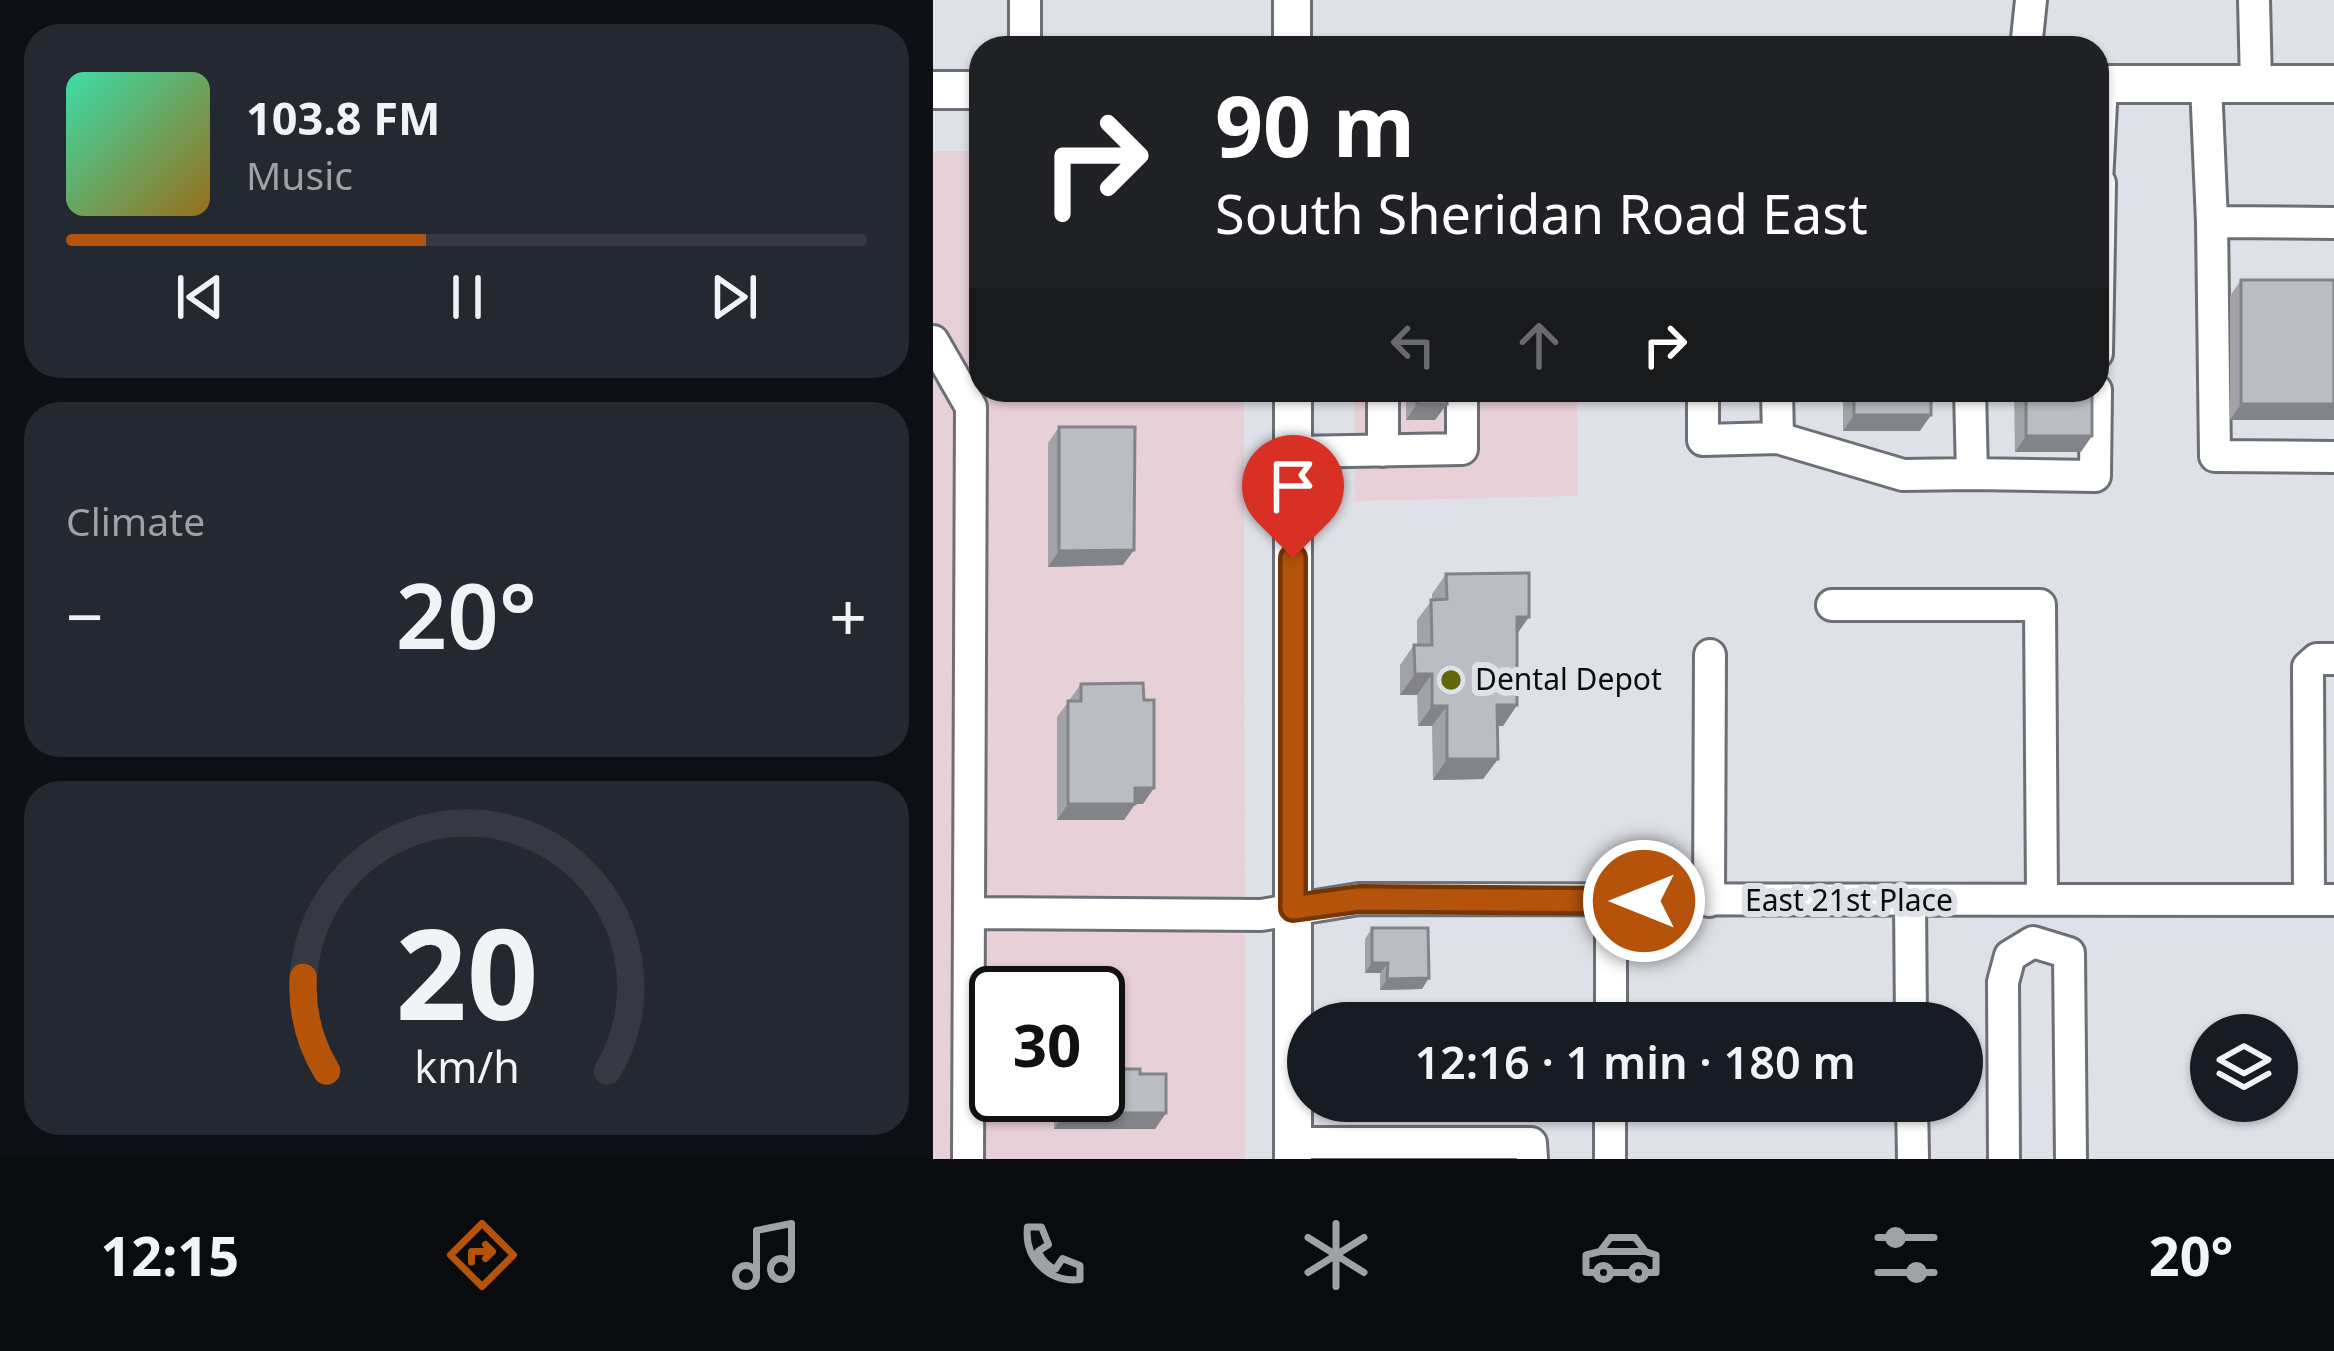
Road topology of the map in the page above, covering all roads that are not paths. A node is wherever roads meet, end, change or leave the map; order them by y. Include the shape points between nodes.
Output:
1 (1025, 0) edge
2 (1292, 0) edge
3 (2031, 0) edge
4 (2254, 0) edge
5 (1025, 36) edge
6 (1292, 36) edge
7 (2027, 36) edge
8 (2334, 84) edge
9 (2109, 85) edge
10 (2206, 85) junction
11 (2255, 85) junction
12 (933, 90) edge
13 (969, 90) edge
14 (2212, 222) junction
15 (2334, 223) edge
16 (933, 341) edge
17 (1293, 402) edge
18 (1383, 402) edge
19 (1462, 402) edge
20 (1703, 402) edge
21 (1777, 402) edge
22 (1970, 402) edge
23 (2096, 402) edge
24 (1778, 438) junction
25 (1383, 451) junction
26 (1293, 452) junction
27 (2334, 457) edge
28 (1972, 474) junction
29 (1832, 605) dead end
30 (1710, 655) dead end
31 (2334, 659) edge
32 (1910, 900) junction
33 (2037, 900) junction
34 (2321, 900) edge
35 (1611, 901) junction
36 (1709, 901) junction
37 (1293, 908) junction
38 (969, 914) junction
39 (2033, 942) junction
40 (1610, 1002) edge
41 (1912, 1002) edge
42 (1610, 1122) edge
43 (1912, 1122) edge
44 (1293, 1151) edge
45 (968, 1159) edge
46 (1531, 1159) edge
47 (1610, 1159) edge
48 (1913, 1159) edge
49 (2004, 1159) edge
50 (2071, 1159) edge

1 - 5 street
2 - 6 main road
3 - 7 street
4 - 11 street
8 - 11 main road
9 - 10 main road
10 - 11 main road
10 - 14 street
12 - 13 main road
14 - 15 street
14 - 27 street via 2215,455
16 - 38 street via 971,407
17 - 26 main road
18 - 25 street
19 - 25 street via 1462,449
20 - 24 street via 1703,440
21 - 24 street
22 - 28 street
23 - 28 street via 2095,476
24 - 28 street via 1903,475
25 - 26 street
26 - 37 main road
29 - 33 street via 2040,605
30 - 36 street
31 - 34 street via 2309,667
32 - 33 street, East 21st Place
32 - 36 street, East 21st Place
32 - 41 street
33 - 34 street, East 21st Place
33 - 39 street
35 - 36 street, East 21st Place
35 - 37 street, East 21st Place via 1359,899
35 - 40 street
37 - 38 street, East 21st Place via 1261,915
37 - 44 main road
38 - 45 street
39 - 49 street via 2010,956 2003,982
39 - 50 street via 2069,953
42 - 47 street
43 - 48 street
44 - 46 street via 1531,1143

